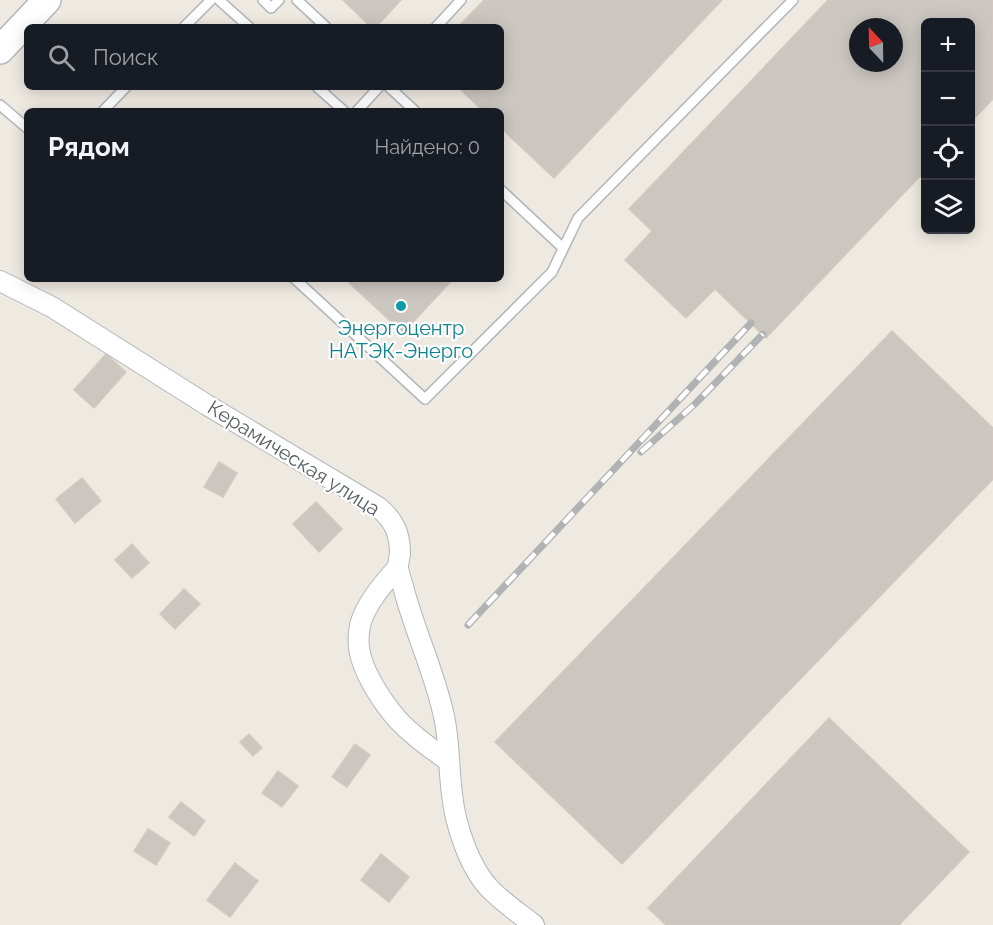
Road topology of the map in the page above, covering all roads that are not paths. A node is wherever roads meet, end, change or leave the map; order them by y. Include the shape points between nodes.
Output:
1 (47, 0) edge
2 (211, 0) edge
3 (219, 0) edge
4 (263, 0) edge
5 (279, 0) edge
6 (297, 0) edge
7 (461, 0) edge
8 (793, 0) edge
9 (24, 24) edge
10 (24, 24) edge
11 (187, 24) edge
12 (246, 24) edge
13 (323, 24) edge
14 (439, 24) edge
15 (0, 50) edge
16 (123, 90) edge
17 (320, 90) edge
18 (376, 90) edge
19 (392, 90) edge
20 (0, 105) edge
21 (106, 108) edge
22 (341, 108) edge
23 (360, 108) edge
24 (412, 108) edge
25 (24, 125) edge
26 (504, 193) edge
27 (563, 248) junction
28 (0, 280) edge
29 (298, 282) edge
30 (398, 567) junction
31 (449, 761) junction
32 (534, 925) edge

1 - 9 main road
2 - 11 lane
3 - 12 lane
4 - 5 lane via 272,8
6 - 13 lane
7 - 14 lane
8 - 27 lane via 578,218
10 - 15 main road
16 - 21 lane
17 - 22 lane
18 - 23 lane
19 - 24 lane
20 - 25 lane
26 - 27 lane
27 - 29 lane via 552,272 425,399
28 - 30 street, Керамическая улица via 52,307 378,507 395,527 400,553
30 - 31 street, Керамическая улица via 442,708
30 - 31 street via 370,603 360,624 358,647 365,670 398,720
31 - 32 street, Керамическая улица via 455,814 467,851 491,890

